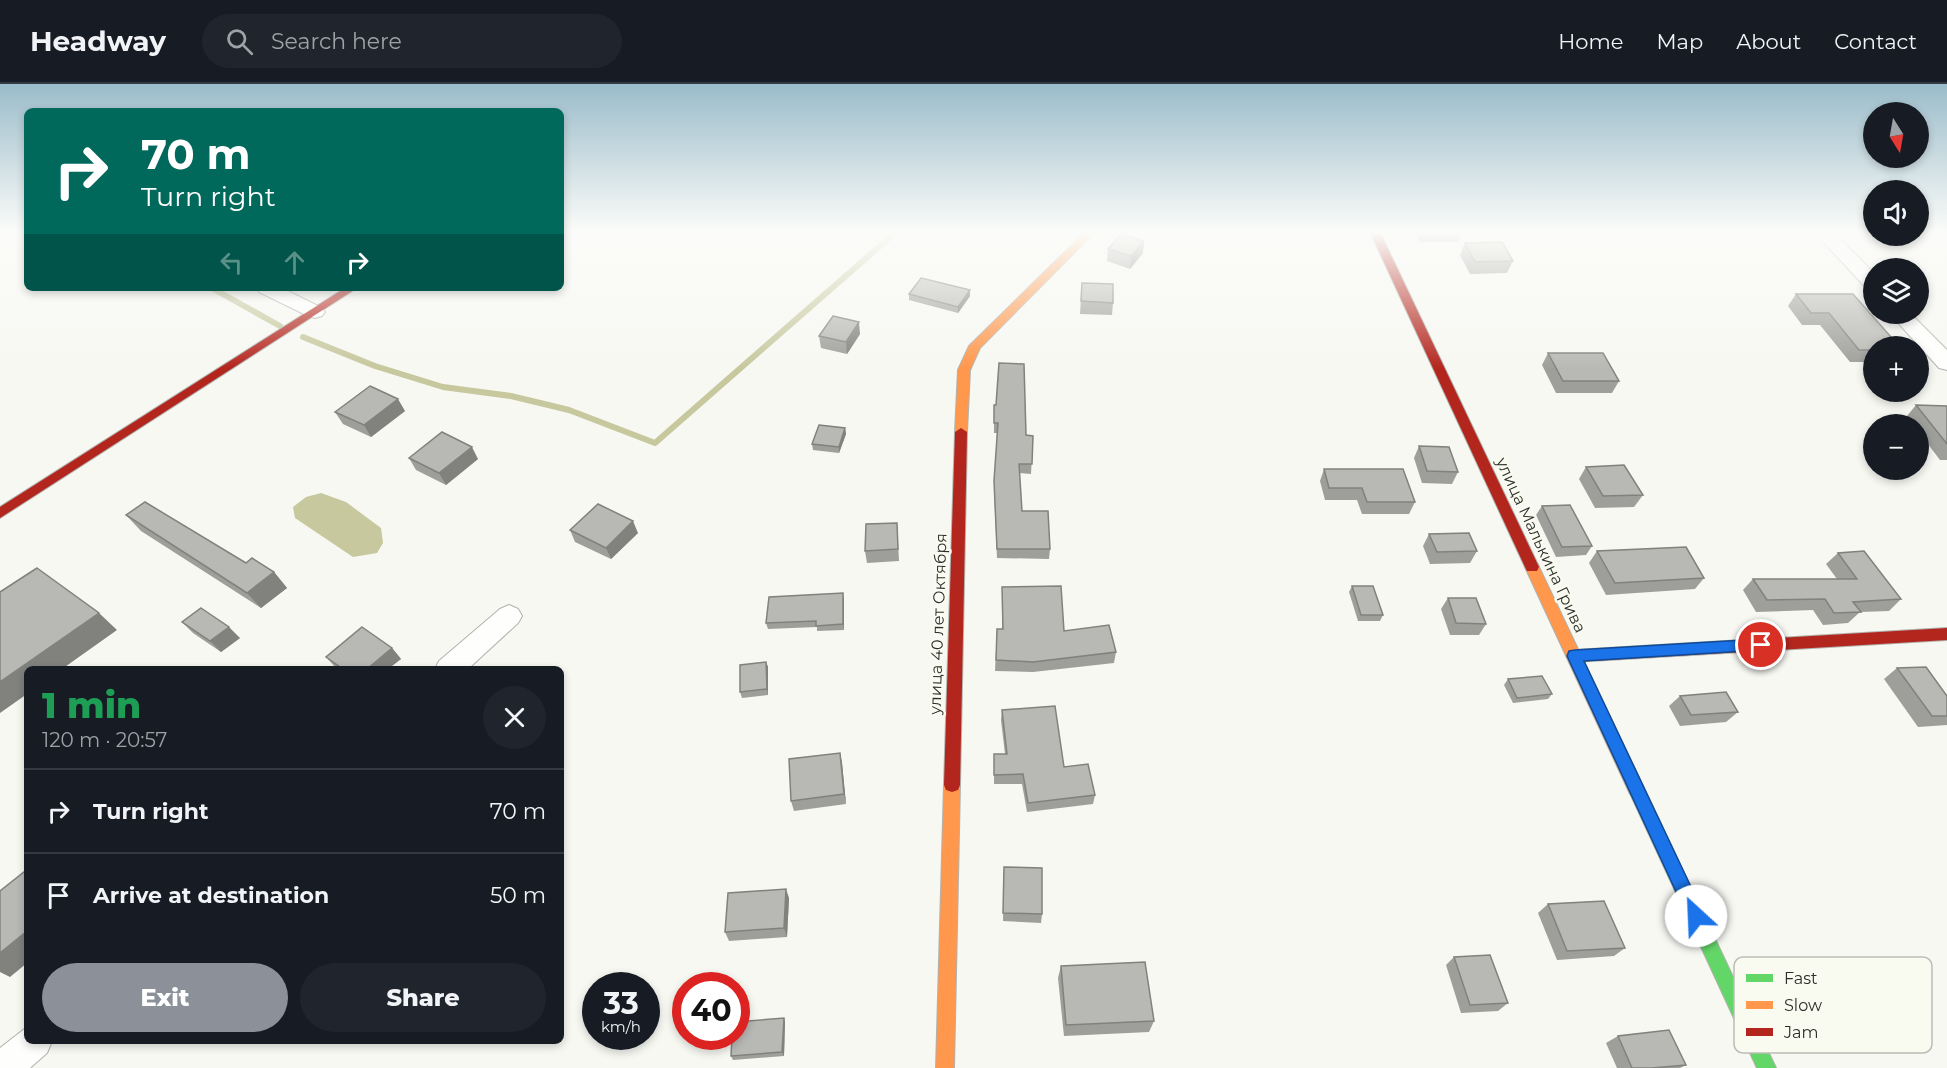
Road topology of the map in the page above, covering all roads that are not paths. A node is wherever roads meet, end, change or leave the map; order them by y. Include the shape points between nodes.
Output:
1 (1043, 278) edge
2 (1397, 278) edge
3 (272, 291) edge
4 (347, 291) edge
5 (315, 312) junction
6 (1910, 324) edge
7 (1947, 363) edge
8 (0, 513) edge
9 (509, 616) dead end
10 (1947, 633) edge
11 (1575, 656) junction
12 (453, 666) edge
13 (1734, 997) edge
14 (31, 1044) edge
15 (1760, 1053) edge
16 (4, 1068) edge
17 (945, 1068) edge
18 (1767, 1068) edge

1 - 17 street, улица 40 лет Октября via 975,346 964,370
2 - 11 street, улица Малькина Грива
3 - 5 street
4 - 5 street
5 - 8 street
6 - 7 street
9 - 12 street
10 - 11 street
11 - 13 street, улица Малькина Грива
14 - 16 street
15 - 18 street, улица Малькина Грива

